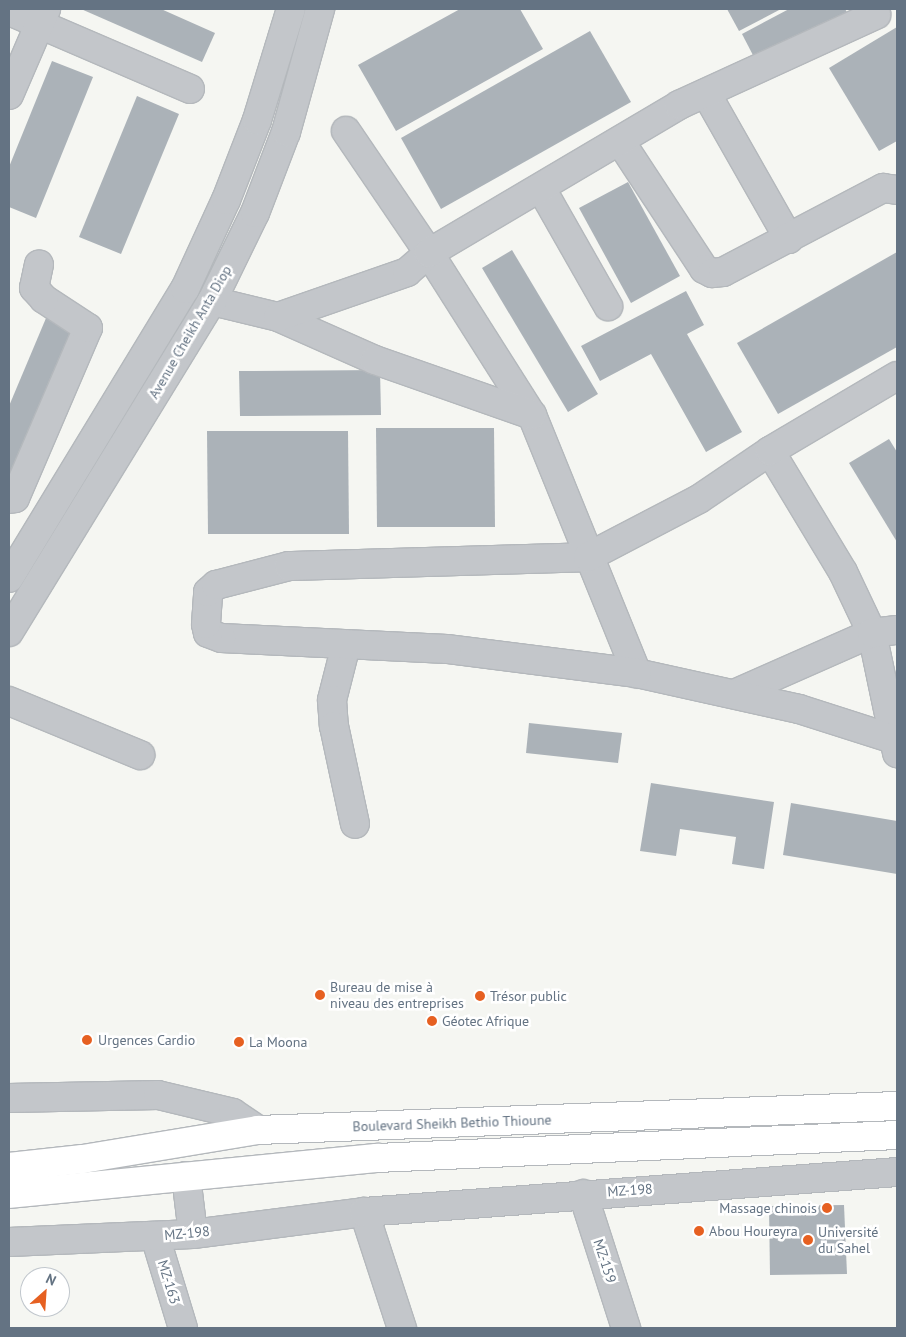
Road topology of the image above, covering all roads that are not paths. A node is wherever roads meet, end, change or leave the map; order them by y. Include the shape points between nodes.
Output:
1 (291, 9) edge
2 (320, 9) edge
3 (9, 11) edge
4 (876, 14) dead end
5 (43, 16) edge
6 (190, 89) dead end
7 (706, 93) junction
8 (9, 95) edge
9 (346, 131) dead end
10 (620, 141) junction
11 (541, 188) junction
12 (897, 190) edge
13 (789, 239) junction
14 (429, 253) junction
15 (38, 265) dead end
16 (212, 300) junction
17 (608, 306) dead end
18 (278, 316) junction
19 (897, 376) edge
20 (532, 415) junction
21 (770, 451) junction
22 (9, 499) edge
23 (588, 557) junction
24 (9, 578) edge
25 (9, 632) edge
26 (885, 632) edge
27 (346, 645) junction
28 (637, 673) junction
29 (734, 694) junction
30 (9, 701) edge
31 (895, 746) edge
32 (140, 755) dead end
33 (355, 824) dead end
34 (9, 1098) edge
35 (897, 1106) edge
36 (258, 1130) junction
37 (897, 1136) edge
38 (9, 1167) edge
39 (897, 1172) edge
40 (186, 1176) junction
41 (9, 1194) edge
42 (583, 1194) junction
43 (364, 1212) junction
44 (193, 1234) junction
45 (155, 1236) junction
46 (9, 1242) edge
47 (183, 1328) edge
48 (402, 1328) edge
49 (626, 1328) edge

1 - 24 street, Avenue Cheikh Anta Diop via 243,156 185,289
2 - 16 street, Avenue Cheikh Anta Diop via 286,132 255,214
3 - 5 street
4 - 7 street
5 - 6 street
5 - 8 street
7 - 10 street via 679,105
7 - 13 street
9 - 14 street
10 - 11 street
10 - 13 street via 704,268 712,273 724,272
11 - 14 street
11 - 17 street
12 - 13 street via 883,188
14 - 18 street via 407,272
14 - 20 street
15 - 22 street via 34,288 44,299 88,328 15,498
16 - 18 street
16 - 25 street, Avenue Cheikh Anta Diop
18 - 20 street via 375,360
19 - 21 street
20 - 23 street
21 - 23 street via 698,499
21 - 26 street via 843,572
23 - 27 street via 289,566 216,584 208,592 208,632 221,638
23 - 28 street
26 - 29 street
26 - 31 street
27 - 28 street via 447,649
27 - 33 street via 332,700 334,726
28 - 29 street
29 - 31 street via 798,708
30 - 32 street
34 - 36 street via 158,1095 233,1113
35 - 36 main road, Boulevard Sheikh Bethio Thioune
36 - 38 main road, Boulevard Sheikh Bethio Thioune via 83,1159
37 - 40 main road via 377,1158
39 - 42 street, MZ-198
40 - 41 main road
40 - 44 street
42 - 43 street, MZ-198
42 - 49 street, MZ-159
43 - 44 street, MZ-198
43 - 48 street
44 - 45 street, MZ-198
45 - 46 street, MZ-198
45 - 47 street, MZ-163

